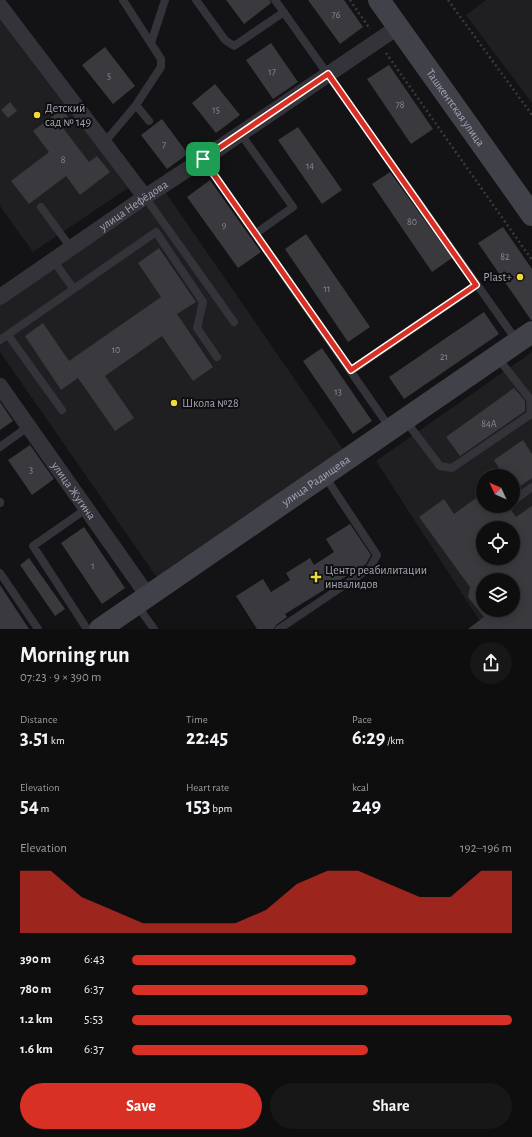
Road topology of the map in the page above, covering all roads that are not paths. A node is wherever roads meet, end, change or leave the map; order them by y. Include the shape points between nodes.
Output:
1 (123, 0) edge
2 (165, 0) edge
3 (196, 0) edge
4 (275, 0) edge
5 (379, 0) edge
6 (393, 0) edge
7 (0, 6) edge
8 (284, 12) junction
9 (403, 24) junction
10 (151, 43) junction
11 (328, 74) junction
12 (136, 105) junction
13 (149, 121) dead end
14 (240, 133) junction
15 (104, 143) junction
16 (203, 159) junction
17 (532, 196) edge
18 (145, 197) junction
19 (41, 207) dead end
20 (532, 214) edge
21 (255, 234) junction
22 (71, 248) junction
23 (53, 260) junction
24 (476, 285) junction
25 (73, 288) junction
26 (0, 296) edge
27 (234, 322) dead end
28 (8, 335) junction
29 (525, 337) edge
30 (0, 340) edge
31 (497, 356) junction
32 (217, 357) dead end
33 (351, 370) junction
34 (1, 390) edge
35 (62, 410) dead end
36 (397, 424) junction
37 (29, 426) junction
38 (0, 447) edge
39 (324, 475) junction
40 (532, 487) edge
41 (520, 495) edge
42 (86, 509) junction
43 (0, 574) edge
44 (142, 600) junction
45 (38, 629) edge
46 (87, 629) edge
47 (100, 629) edge
48 (154, 629) edge
49 (279, 629) edge

1 - 10 lane
2 - 10 lane
3 - 8 lane via 225,40 234,46
4 - 8 lane
5 - 9 main road, Ташкентская улица
6 - 9 main road, Ташкентская улица
7 - 15 street
8 - 11 lane
9 - 11 street, улица Нефёдова
9 - 17 main road, Ташкентская улица
9 - 20 main road, Ташкентская улица
10 - 12 lane via 161,59 161,67
11 - 14 street, улица Нефёдова
11 - 24 lane
12 - 13 lane
12 - 15 lane
14 - 16 street, улица Нефёдова
14 - 21 lane via 293,207
15 - 18 street
16 - 18 street, улица Нефёдова
16 - 21 lane
18 - 22 street, улица Нефёдова
18 - 27 lane
19 - 22 lane
21 - 33 lane
22 - 23 street, улица Нефёдова
23 - 25 lane
23 - 26 street, улица Нефёдова
24 - 29 lane
24 - 33 lane
25 - 28 lane
25 - 32 lane via 156,232 203,302 197,328
28 - 30 lane
28 - 35 lane
29 - 31 main road, улица Радищева
31 - 36 main road, улица Радищева
31 - 36 lane via 530,399 531,414 452,468 440,466
33 - 36 lane
34 - 37 street, улица Жугина
36 - 39 main road, улица Радищева
37 - 38 lane
37 - 42 street, улица Жугина
39 - 44 main road, улица Радищева
39 - 49 lane via 378,555 370,568
40 - 41 lane
42 - 44 street, улица Жугина
42 - 46 lane via 33,546
43 - 45 lane
44 - 47 main road, улица Радищева
44 - 48 lane

